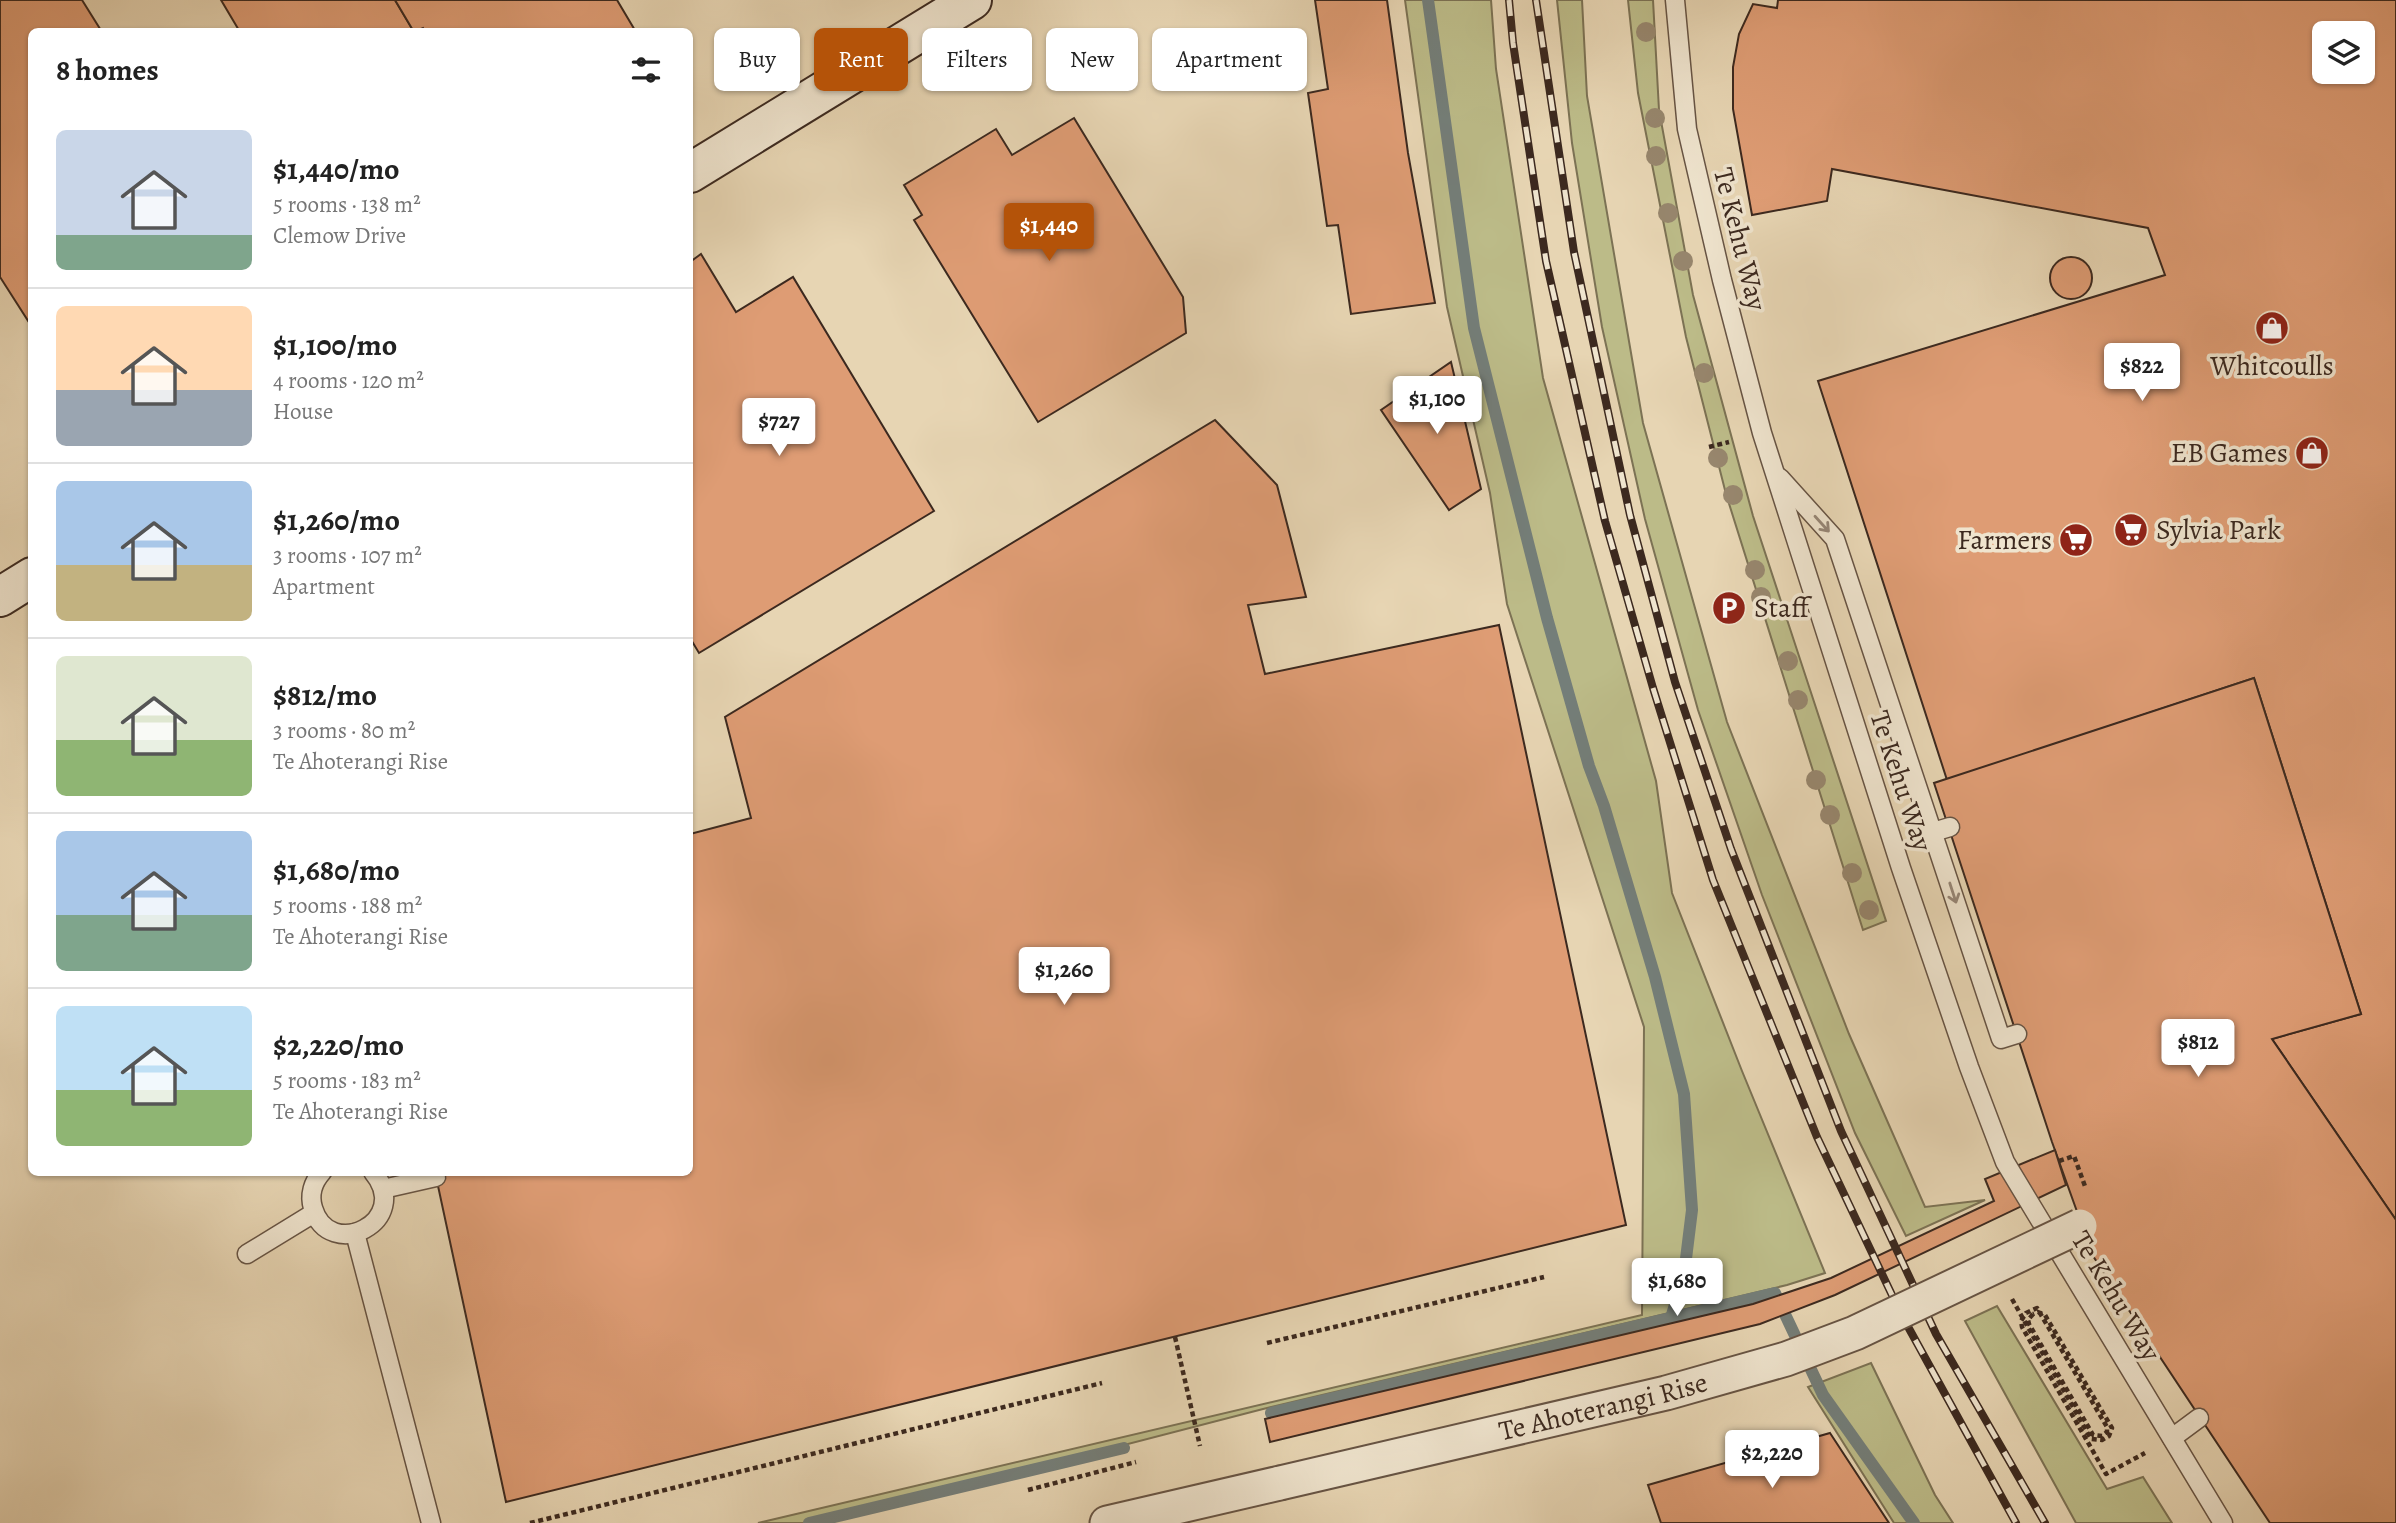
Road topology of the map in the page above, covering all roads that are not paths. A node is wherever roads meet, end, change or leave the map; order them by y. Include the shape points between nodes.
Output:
1 (972, 0) edge
2 (1675, 0) edge
3 (693, 171) edge
4 (1776, 473) junction
5 (28, 580) edge
6 (0, 597) edge
7 (2017, 1034) dead end
8 (320, 1176) edge
9 (375, 1176) edge
10 (436, 1177) dead end
11 (383, 1189) junction
12 (314, 1213) junction
13 (2080, 1226) dead end
14 (355, 1233) junction
15 (247, 1254) dead end
16 (2199, 1418) dead end
17 (2172, 1438) junction
18 (431, 1523) edge
19 (1107, 1523) edge
20 (2223, 1523) edge

1 - 3 main road
2 - 4 lane, Te Kehu Way via 1687,130 1722,280
4 -> 7 lane via 1835,538 1942,830 2001,1039
4 - 17 lane, Te Kehu Way via 1901,868 2005,1162
5 - 6 main road
8 - 12 lane via 312,1188
9 - 11 lane
10 - 11 lane
11 - 14 lane via 375,1222
12 - 14 lane via 331,1230
12 - 15 lane
13 - 19 street, Te Ahoterangi Rise, bridge via 1855,1333 1786,1359 1666,1393
14 - 18 lane
16 - 17 lane
17 - 20 lane, Te Kehu Way

